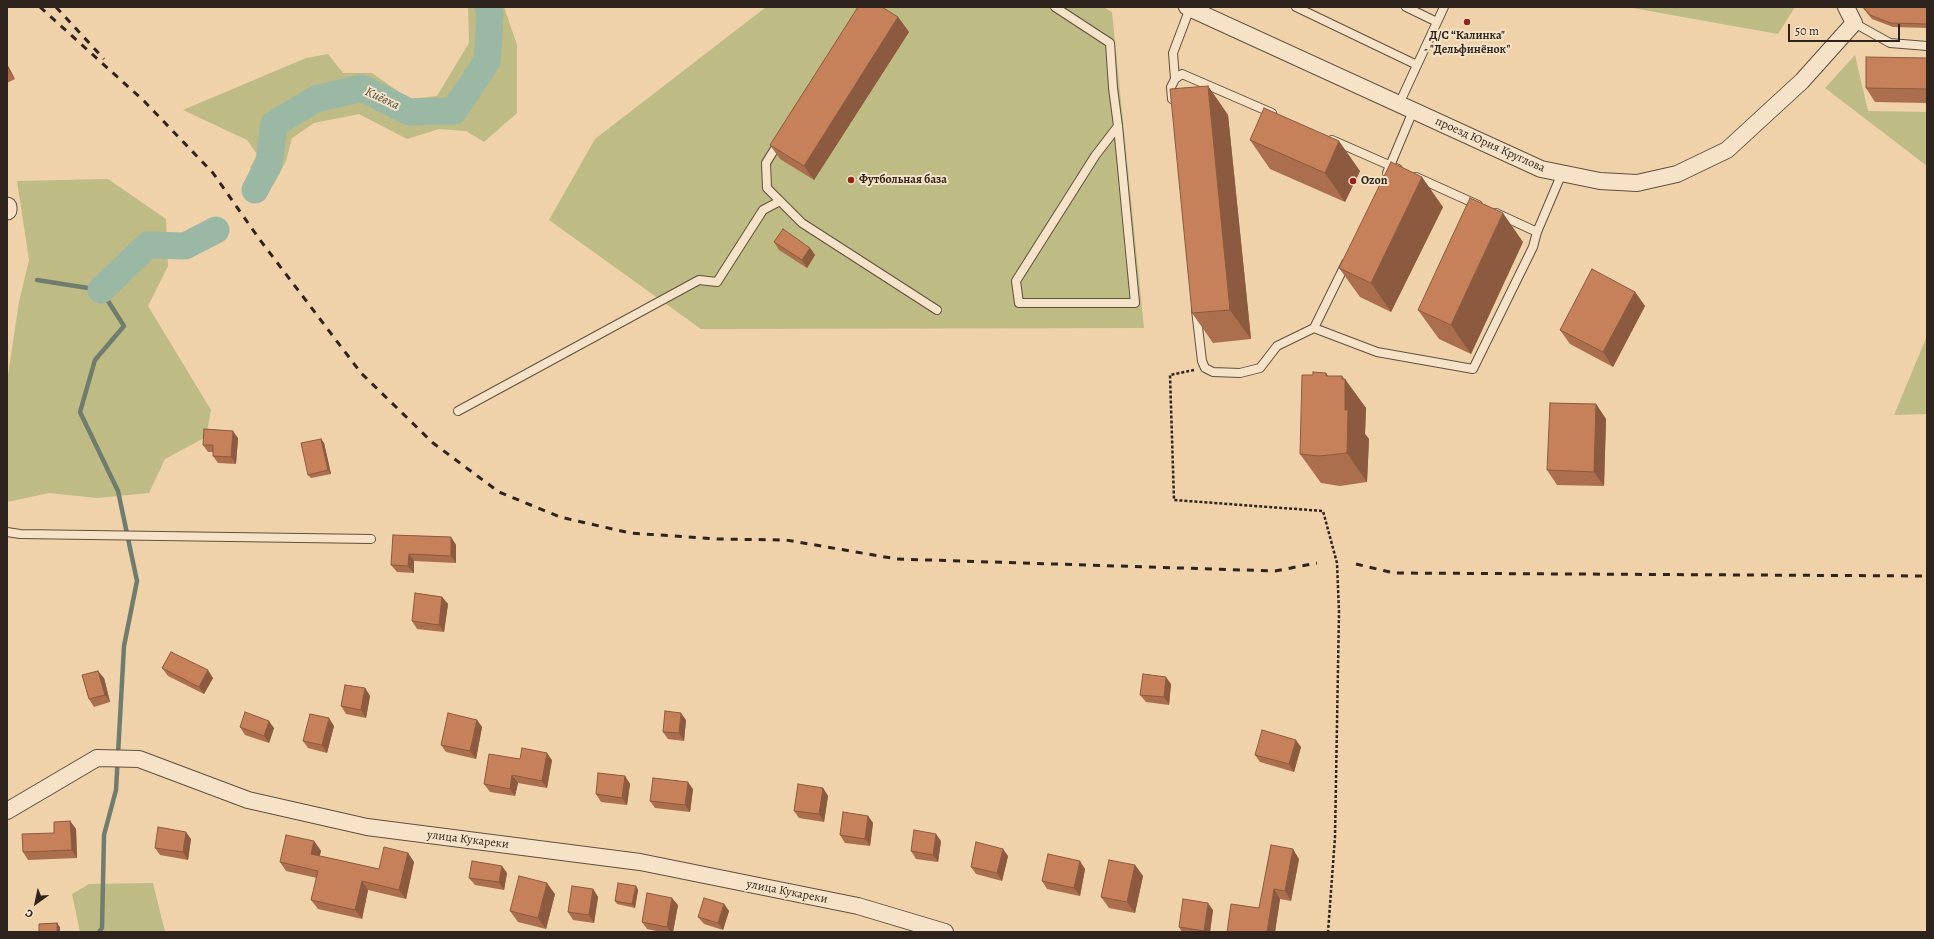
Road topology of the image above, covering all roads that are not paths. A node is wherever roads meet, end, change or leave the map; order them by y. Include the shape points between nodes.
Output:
1 (1055, 7) edge
2 (1296, 7) edge
3 (1406, 7) edge
4 (1444, 7) edge
5 (1846, 7) edge
6 (1188, 8) edge
7 (1437, 22) junction
8 (1854, 23) junction
9 (1927, 46) edge
10 (1417, 65) junction
11 (1175, 78) junction
12 (1406, 108) junction
13 (1174, 111) edge
14 (1277, 115) edge
15 (1118, 126) junction
16 (783, 136) edge
17 (1327, 137) edge
18 (1390, 166) junction
19 (1562, 173) junction
20 (1384, 180) edge
21 (780, 201) junction
22 (7, 207) edge
23 (7, 210) edge
24 (1537, 232) junction
25 (1349, 256) edge
26 (1195, 298) edge
27 (937, 310) dead end
28 (1314, 328) junction
29 (458, 411) dead end
30 (7, 532) edge
31 (371, 539) dead end
32 (7, 811) edge
33 (945, 932) edge

1 - 15 lane via 1110,43
2 - 10 lane
3 - 7 lane
4 - 7 lane
5 - 8 street
6 - 11 lane via 1173,53
6 - 12 street, проезд Юрия Круглова
7 - 10 lane
8 - 9 lane via 1890,43
8 - 19 street, проезд Юрия Круглова via 1802,81 1727,150 1676,174 1637,183 1600,181
10 - 12 lane
11 - 13 lane via 1171,87
11 - 14 lane via 1182,74 1192,77
12 - 18 lane
12 - 19 street, проезд Юрия Круглова via 1541,169
15 - 15 lane via 1135,303 1019,303 1016,281 1094,156
16 - 21 lane via 766,163 767,188
17 - 18 lane
18 - 20 lane
18 - 24 lane
19 - 24 lane
21 - 27 lane via 802,223
21 - 29 lane via 763,210 717,282 699,280
22 - 23 street
24 - 28 lane via 1533,247 1473,369 1377,352
25 - 28 lane
26 - 28 lane via 1202,361 1205,368 1213,372 1240,373 1260,368 1277,346
30 - 31 lane
32 - 33 street, улица Кукареки via 97,758 139,760 248,800 367,827 640,862 858,906

